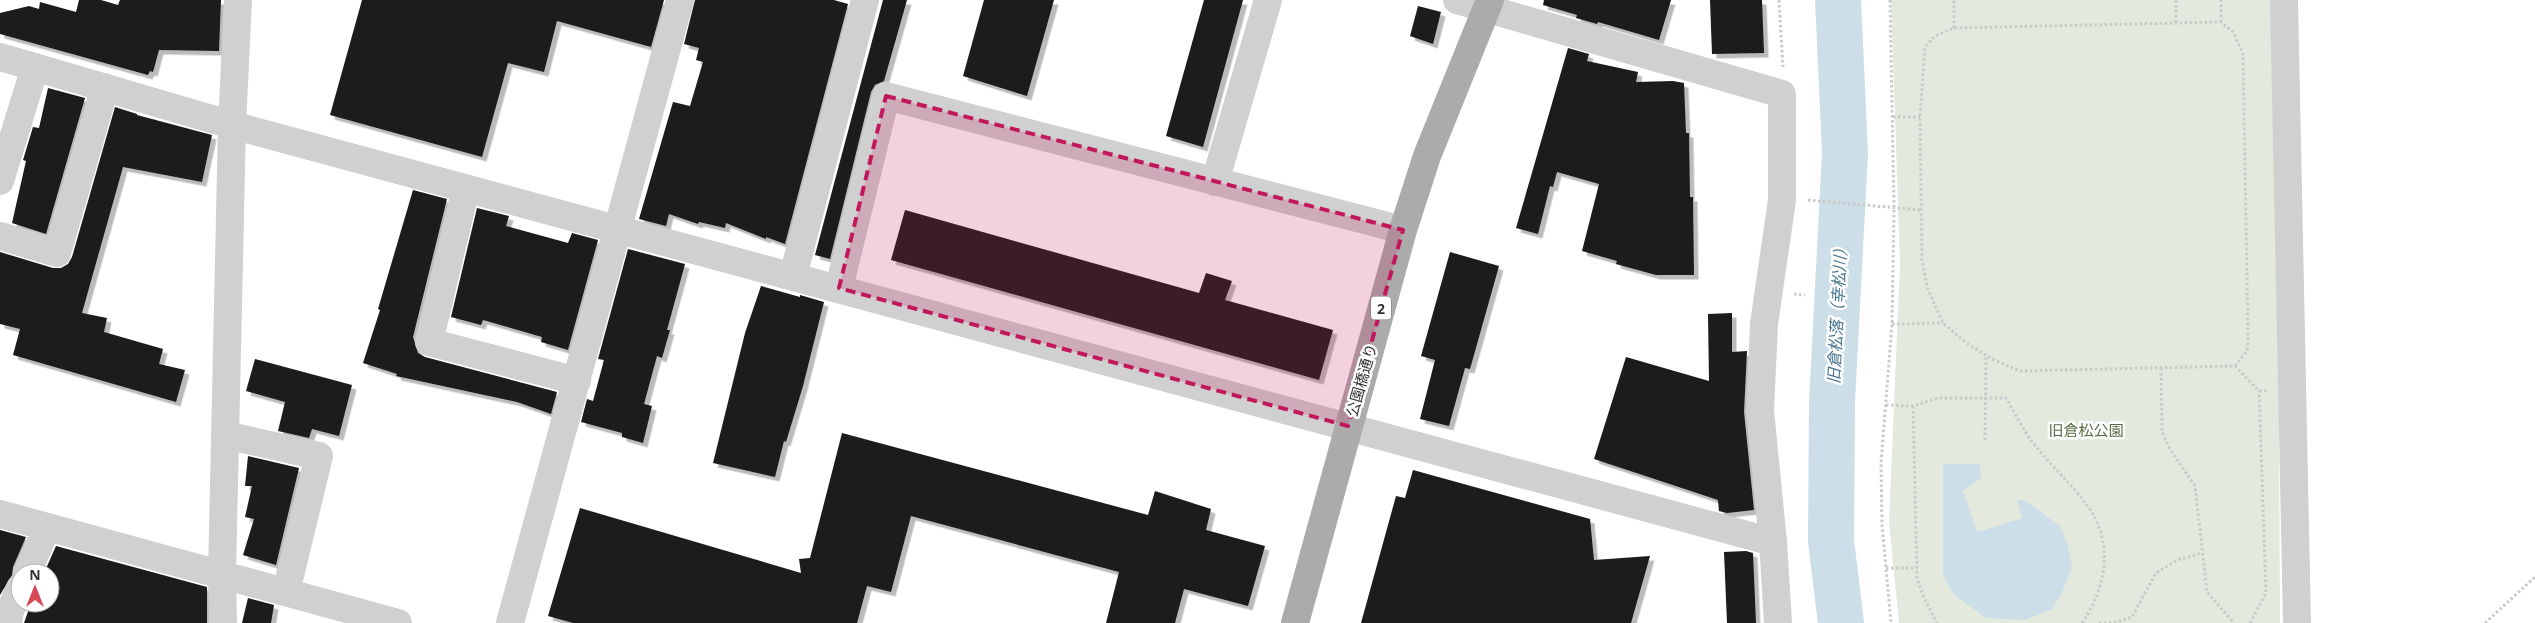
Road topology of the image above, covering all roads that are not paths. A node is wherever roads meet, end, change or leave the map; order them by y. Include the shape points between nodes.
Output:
1 (238, 0) edge
2 (680, 0) edge
3 (865, 0) edge
4 (1268, 0) edge
5 (1457, 0) edge
6 (2284, 0) edge
7 (1488, 4) edge
8 (0, 57) edge
9 (35, 67) junction
10 (105, 88) junction
11 (232, 125) junction
12 (0, 181) edge
13 (1215, 182) junction
14 (466, 188) junction
15 (619, 229) junction
16 (1403, 230) junction
17 (0, 236) edge
18 (793, 276) junction
19 (839, 288) junction
20 (577, 381) junction
21 (1348, 426) junction
22 (225, 435) junction
23 (0, 514) edge
24 (47, 527) junction
25 (1773, 542) junction
26 (31, 563) edge
27 (222, 575) junction
28 (286, 592) junction
29 (223, 623) edge
30 (398, 623) edge
31 (510, 623) edge
32 (1295, 623) edge
33 (1778, 623) edge
34 (2297, 623) edge

1 - 11 street
2 - 15 street
3 - 18 street
4 - 13 street
5 - 7 street
6 - 34 street
7 - 16 main road, 公園橋通り / 2 via 1430,147
7 - 25 street via 1782,94 1782,200 1764,324 1760,411
8 - 9 street
9 - 10 street
9 - 12 street
10 - 11 street
10 - 17 street via 57,253
11 - 14 street
11 - 22 street
13 - 16 street
13 - 19 street via 886,96
14 - 15 street
14 - 20 street via 429,342
15 - 18 street
15 - 20 street
16 - 21 main road, 公園橋通り / 2
18 - 19 street
19 - 21 street
20 - 31 street
21 - 25 street
21 - 32 main road, 公園橋通り / 2
22 - 27 street
22 - 28 street via 319,456
23 - 24 street
24 - 26 street
24 - 27 street
25 - 33 street
27 - 28 street
27 - 29 street
28 - 30 street

